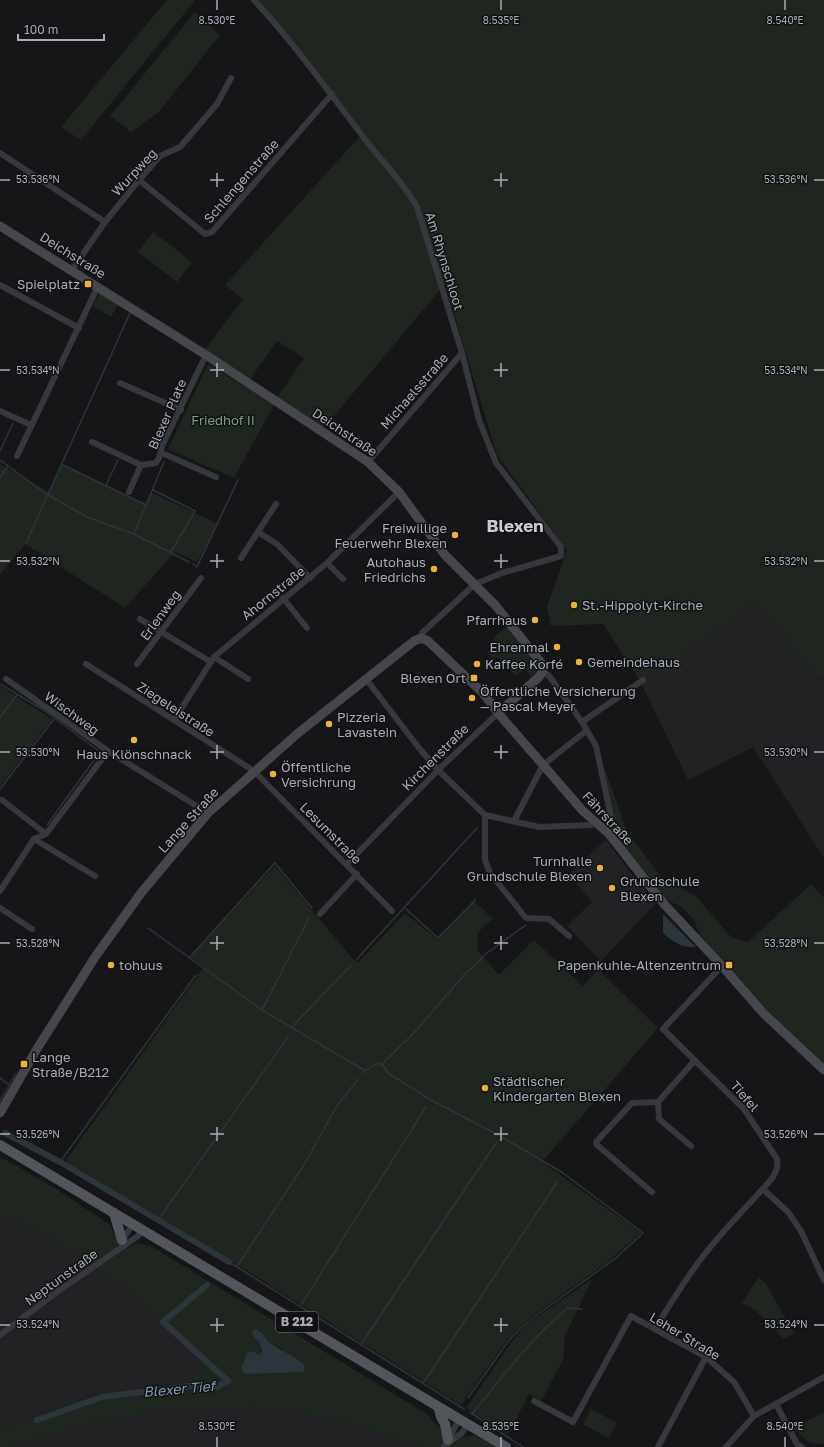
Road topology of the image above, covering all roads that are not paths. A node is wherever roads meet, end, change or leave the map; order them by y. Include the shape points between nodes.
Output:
1 (254, 0) edge
2 (231, 78) dead end
3 (332, 94) junction
4 (0, 153) edge
5 (139, 180) junction
6 (105, 222) junction
7 (0, 226) edge
8 (72, 270) junction
9 (0, 285) edge
10 (98, 286) junction
11 (79, 328) junction
12 (462, 353) junction
13 (206, 355) junction
14 (120, 383) dead end
15 (180, 410) junction
16 (0, 411) edge
17 (31, 425) junction
18 (92, 442) dead end
19 (162, 453) junction
20 (17, 456) dead end
21 (368, 462) junction
22 (141, 465) junction
23 (216, 478) dead end
24 (129, 492) dead end
25 (399, 492) junction
26 (276, 504) dead end
27 (258, 532) junction
28 (242, 558) dead end
29 (327, 563) junction
30 (201, 578) dead end
31 (310, 578) junction
32 (343, 579) dead end
33 (475, 584) junction
34 (283, 598) junction
35 (140, 619) dead end
36 (307, 628) dead end
37 (160, 633) junction
38 (420, 638) junction
39 (212, 659) junction
40 (86, 664) dead end
41 (137, 664) dead end
42 (543, 671) junction
43 (6, 679) dead end
44 (248, 679) dead end
45 (366, 679) junction
46 (643, 680) dead end
47 (498, 713) junction
48 (174, 720) junction
49 (582, 722) junction
50 (586, 731) junction
51 (108, 751) junction
52 (542, 765) junction
53 (438, 770) junction
54 (254, 772) junction
55 (2, 800) dead end
56 (208, 813) junction
57 (485, 815) junction
58 (611, 817) dead end
59 (514, 821) junction
60 (595, 823) junction
61 (46, 834) junction
62 (34, 839) junction
63 (347, 864) junction
64 (357, 874) junction
65 (94, 876) dead end
66 (0, 891) edge
67 (0, 908) edge
68 (392, 911) dead end
69 (320, 914) dead end
70 (32, 929) dead end
71 (569, 936) dead end
72 (722, 966) junction
73 (695, 1060) junction
74 (824, 1070) edge
75 (658, 1102) junction
76 (0, 1113) edge
77 (0, 1145) edge
78 (691, 1146) dead end
79 (0, 1152) edge
80 (11, 1152) junction
81 (762, 1189) junction
82 (652, 1192) dead end
83 (114, 1213) junction
84 (133, 1224) junction
85 (142, 1230) junction
86 (122, 1240) junction
87 (115, 1252) junction
88 (824, 1280) edge
89 (655, 1329) junction
90 (0, 1335) edge
91 (706, 1357) junction
92 (824, 1377) edge
93 (534, 1401) dead end
94 (776, 1404) junction
95 (439, 1409) junction
96 (754, 1416) junction
97 (463, 1423) junction
98 (446, 1444) edge
99 (506, 1447) edge
100 (658, 1447) edge
101 (726, 1447) edge
102 (802, 1447) edge

1 - 3 street, Am Rhynschloot
2 - 5 street, Wurpweg via 217,104 180,147 160,156
3 - 5 street, Schlengenstraße via 212,232 205,234
3 - 12 street, Am Rhynschloot via 417,207
4 - 6 street
5 - 6 street, Wurpweg
6 - 8 street, Wurpweg
7 - 8 street, Deichstraße
8 - 10 street, Deichstraße
9 - 11 street
10 - 11 street
10 - 13 street, Deichstraße
11 - 17 street
12 - 21 street, Michaelsstraße
12 - 33 street, Am Rhynschloot via 479,420 496,463 561,547 561,556 502,573
13 - 15 street, Blexer Plate
13 - 21 street, Deichstraße
14 - 15 street
15 - 19 street, Blexer Plate via 162,446
16 - 17 street
17 - 20 street
18 - 22 street
19 - 22 street, Blexer Plate via 156,463
19 - 23 street
21 - 25 street, Deichstraße
22 - 24 street, Blexer Plate
25 - 29 street, Ahornstraße
25 - 33 street, Deichstraße via 445,555
26 - 27 street
27 - 28 street
27 - 31 street via 277,544
29 - 31 street, Ahornstraße
29 - 32 street
30 - 37 street, Erlenweg
31 - 34 street, Ahornstraße
33 - 38 street, Lange Straße via 422,633
33 - 42 street, Deichstraße via 528,646 542,664
34 - 36 street
34 - 39 street, Ahornstraße
35 - 37 street
37 - 39 street
37 - 41 street, Erlenweg
38 - 45 street, Lange Straße
38 - 47 street, Fährstraße via 428,642 474,684
39 - 44 street
39 - 48 street, Ahornstraße
40 - 48 street, Ziegeleistraße
42 - 47 street, Kirchenstraße
42 - 49 street, Deichstraße
43 - 51 street, Wischweg
45 - 53 street
45 - 54 street, Lange Straße
46 - 49 street
47 - 52 street, Fährstraße
47 - 53 street, Kirchenstraße
48 - 54 street, Ziegeleistraße
49 - 50 street, Deichstraße
50 - 52 street
50 - 58 street, Deichstraße via 596,746
51 - 56 street, Wischweg
51 - 61 street
52 - 59 street
52 - 60 street, Fährstraße
53 - 57 street
53 - 63 street, Kirchenstraße
54 - 56 street, Lange Straße
54 - 63 street, Lesumstraße
55 - 61 street
56 - 76 street, Lange Straße via 141,894 96,957 35,1052
57 - 59 street
57 - 71 street via 485,860 490,872 526,918 549,919
59 - 60 street via 539,827
60 - 72 street, Fährstraße via 609,834 664,904
61 - 62 street
62 - 65 street
62 - 66 street
63 - 64 street, Lesumstraße
64 - 68 street, Lesumstraße
64 - 69 street
67 - 70 street
72 - 73 street, Tiefel via 663,1029
72 - 74 street, Fährstraße via 765,1015
73 - 75 street
73 - 81 street, Tiefel via 744,1109 777,1160 776,1172
75 - 78 street via 660,1118
75 - 82 street via 632,1103 596,1142 596,1145
77 - 80 main road, B 212
79 - 80 main road
80 - 83 main road, B 212
81 - 88 street via 788,1212 801,1231
81 - 89 street, Tiefel via 704,1255 678,1290
83 - 84 main road, B 212
83 - 86 main road
84 - 85 main road, B 212
84 - 86 street, Neptunstraße
85 - 87 street, Neptunstraße via 138,1236
85 - 95 main road, B 212 via 345,1350
86 - 87 street, Neptunstraße
87 - 90 street, Neptunstraße
89 - 91 street, Leher Straße
89 - 93 street, Leher Straße via 631,1316 573,1422
91 - 96 street, Leher Straße via 734,1382
91 - 100 street
92 - 94 street
94 - 96 street
94 - 102 street via 797,1444
95 - 97 main road, B 212
95 - 98 main road via 446,1424
96 - 101 street
97 - 98 street
97 - 98 street via 462,1433
97 - 99 main road, B 212

